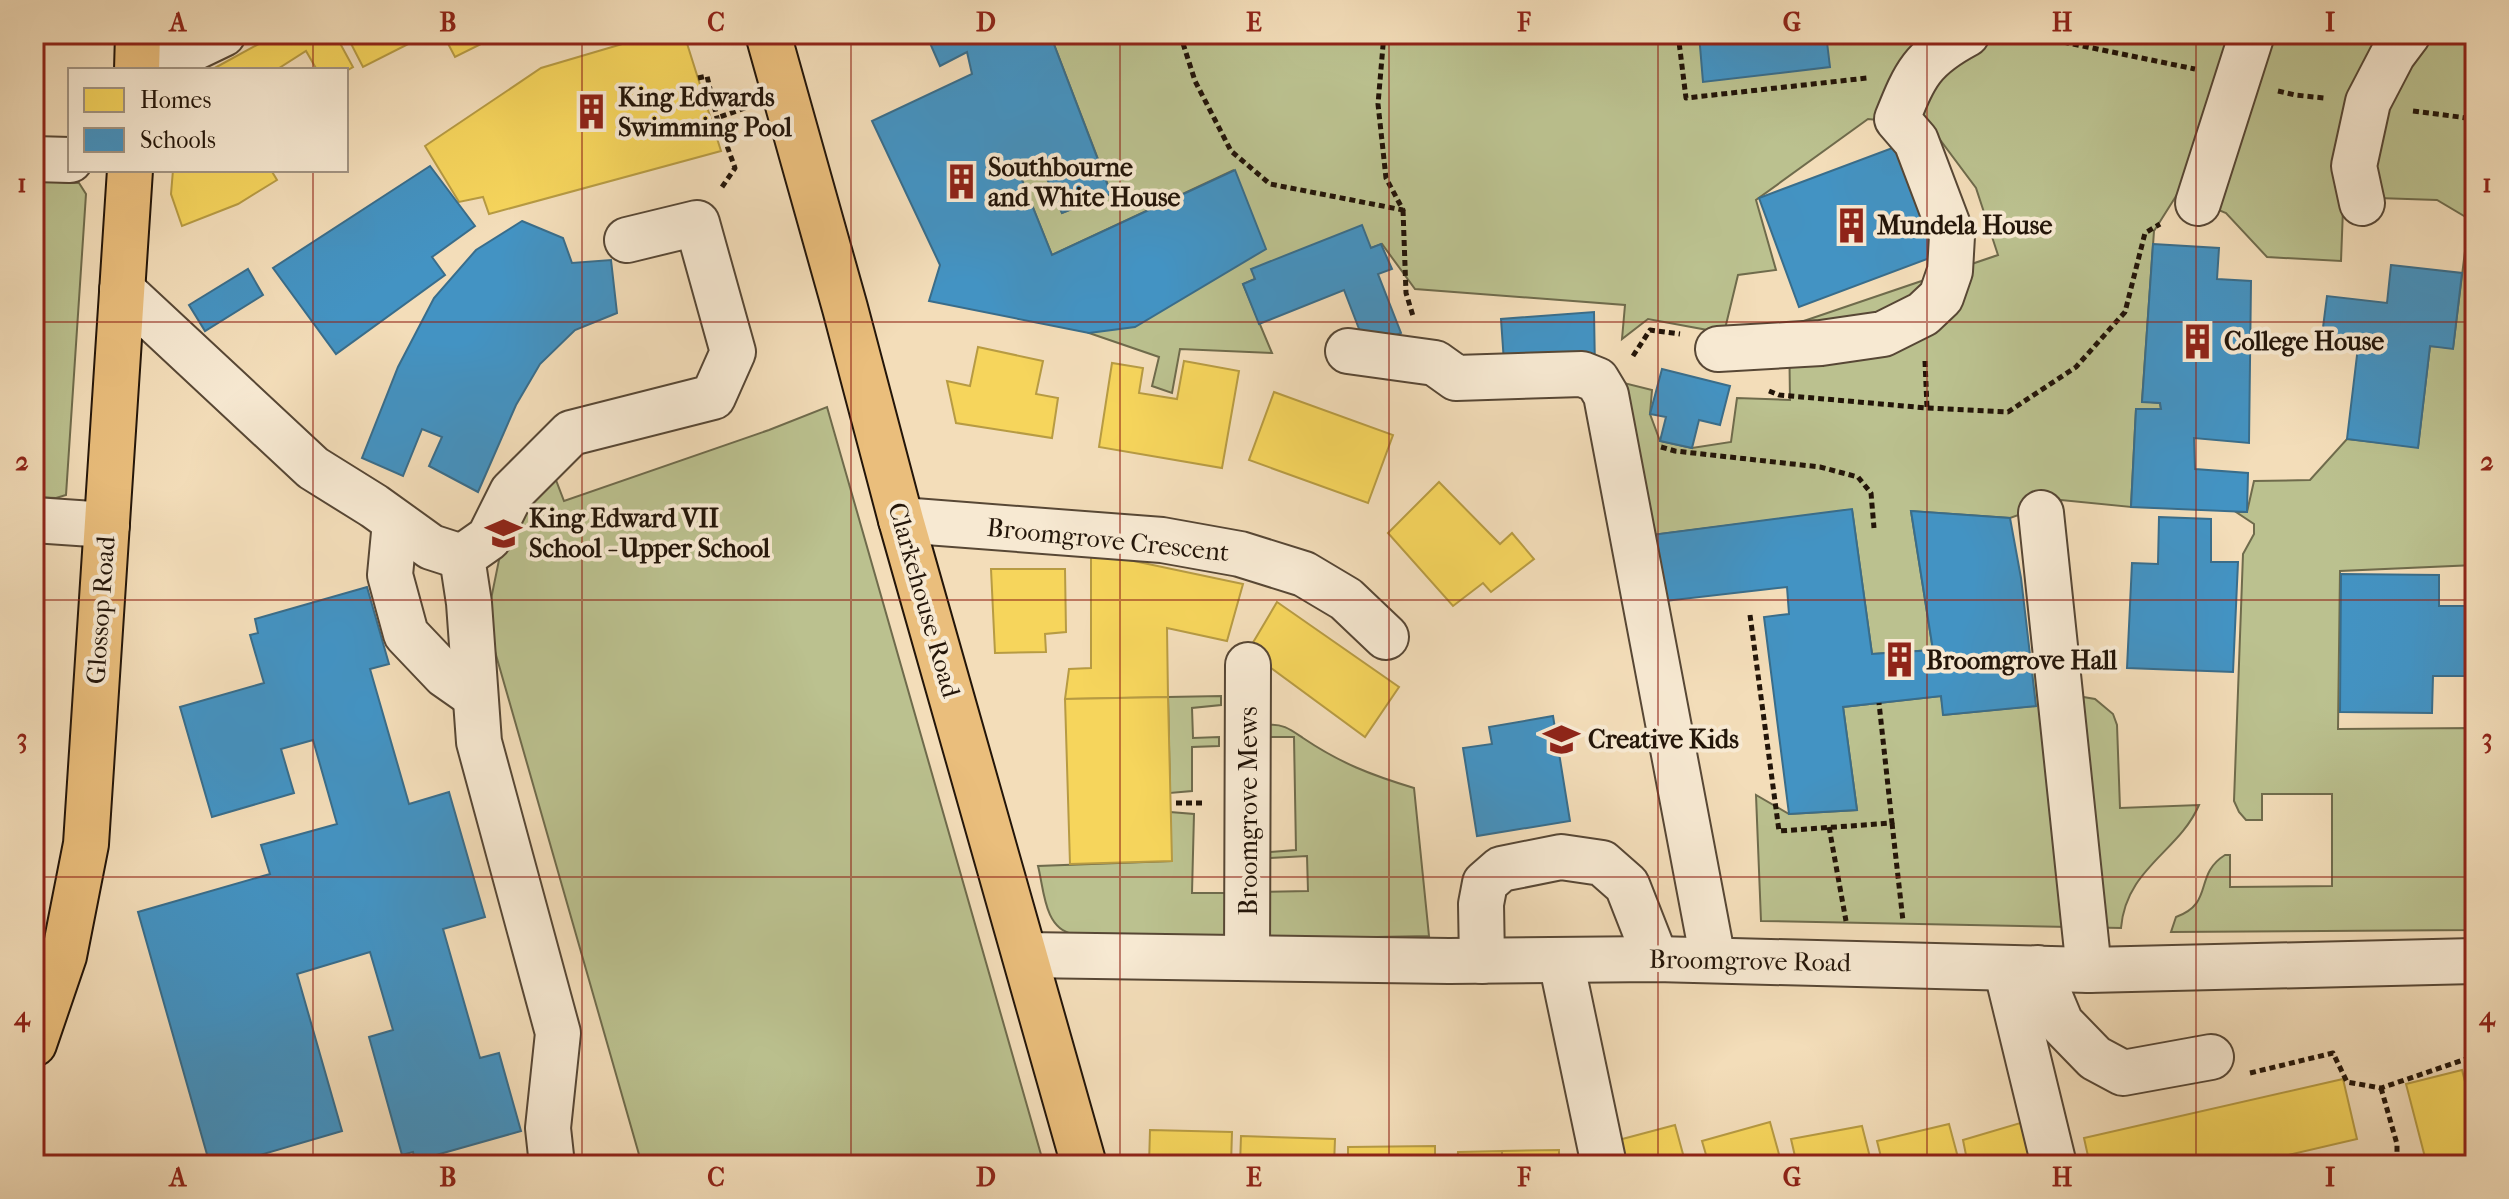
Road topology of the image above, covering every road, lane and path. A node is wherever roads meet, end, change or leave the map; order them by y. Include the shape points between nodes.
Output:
1 (138, 34) edge
2 (223, 34) edge
3 (768, 34) edge
4 (1180, 34) edge
5 (1384, 34) edge
6 (1678, 34) edge
7 (1967, 34) edge
8 (2252, 34) edge
9 (2408, 34) edge
10 (137, 68) edge
11 (152, 68) edge
12 (1915, 75) junction
13 (698, 78) dead end
14 (784, 95) junction
15 (717, 118) junction
16 (34, 159) edge
17 (68, 160) edge
18 (130, 172) edge
19 (2198, 203) dead end
20 (2362, 203) dead end
21 (1403, 210) junction
22 (697, 223) junction
23 (627, 240) dead end
24 (122, 290) junction
25 (1718, 349) dead end
26 (1348, 351) dead end
27 (1431, 363) junction
28 (1614, 434) junction
29 (2041, 513) dead end
30 (34, 520) edge
31 (901, 520) junction
32 (395, 522) junction
33 (107, 525) junction
34 (1874, 528) dead end
35 (462, 557) junction
36 (1750, 615) dead end
37 (1386, 637) dead end
38 (1248, 665) dead end
39 (475, 696) junction
40 (1879, 703) dead end
41 (1209, 802) dead end
42 (1176, 803) dead end
43 (1892, 823) junction
44 (1829, 827) junction
45 (1025, 955) junction
46 (1247, 958) junction
47 (1656, 959) junction
48 (1713, 960) junction
49 (1482, 961) junction
50 (1561, 961) junction
51 (2475, 961) edge
52 (1853, 963) junction
53 (1908, 965) junction
54 (2022, 968) junction
55 (2089, 970) junction
56 (34, 1044) edge
57 (2475, 1056) edge
58 (2226, 1066) joint
59 (2381, 1088) junction
60 (552, 1165) edge
61 (1084, 1165) edge
62 (1604, 1165) edge
63 (2054, 1165) edge
64 (2397, 1165) edge

1 - 10 main road
2 - 11 street
3 - 14 main road, Clarkehouse Road
4 - 21 path via 1195,81 1231,151 1270,184
5 - 21 path via 1378,104 1384,163
6 - 12 path via 1686,98
7 - 12 street via 1944,46
8 - 19 street
9 - 20 street via 2368,102 2354,166
12 - 25 street via 1897,119 1916,141 1952,236 1950,271 1941,297 1923,314 1883,334
13 - 15 path via 707,76
14 - 15 path
14 - 31 main road, Clarkehouse Road
15 - 22 path via 735,168
16 - 17 street
18 - 24 main road, Glossop Road
21 - 27 path via 1406,293
22 - 23 street
22 - 35 street via 733,352 713,397 571,433 512,492 489,538
24 - 32 street via 313,468
24 - 33 main road, Glossop Road
26 - 27 street
27 - 28 street via 1456,378 1582,374 1597,380 1606,395
28 - 34 path via 1675,451 1820,467 1858,477 1871,493
28 - 48 street
29 - 55 street
30 - 33 street
31 - 37 street, Broomgrove Crescent via 1162,540 1240,554 1304,574 1346,599
31 - 45 main road, Clarkehouse Road
32 - 35 street via 431,547
32 - 39 street via 390,575 406,634 445,675
33 - 56 main road, Glossop Road via 86,844 64,956
35 - 39 street
36 - 44 path via 1779,831
38 - 46 street, Broomgrove Mews
39 - 60 street via 479,742 558,1033 548,1128
40 - 43 path
41 - 42 path
43 - 44 path
43 - 53 path
44 - 52 path
45 - 46 street, Broomgrove Road
45 - 61 main road, Clarkehouse Road
46 - 49 street, Broomgrove Road
47 - 48 street, Broomgrove Road
47 - 49 street via 1627,885 1602,863 1561,857 1501,869 1485,883
47 - 50 street, Broomgrove Road
48 - 52 street, Broomgrove Road
49 - 50 street, Broomgrove Road
50 - 62 street
51 - 55 street, Broomgrove Road
52 - 53 street, Broomgrove Road
53 - 54 street, Broomgrove Road
54 - 55 street, Broomgrove Road
54 - 58 street via 2061,1023 2095,1058 2123,1073
54 - 63 street
57 - 59 path
58 - 59 path via 2333,1053 2347,1082
59 - 64 path via 2397,1144

